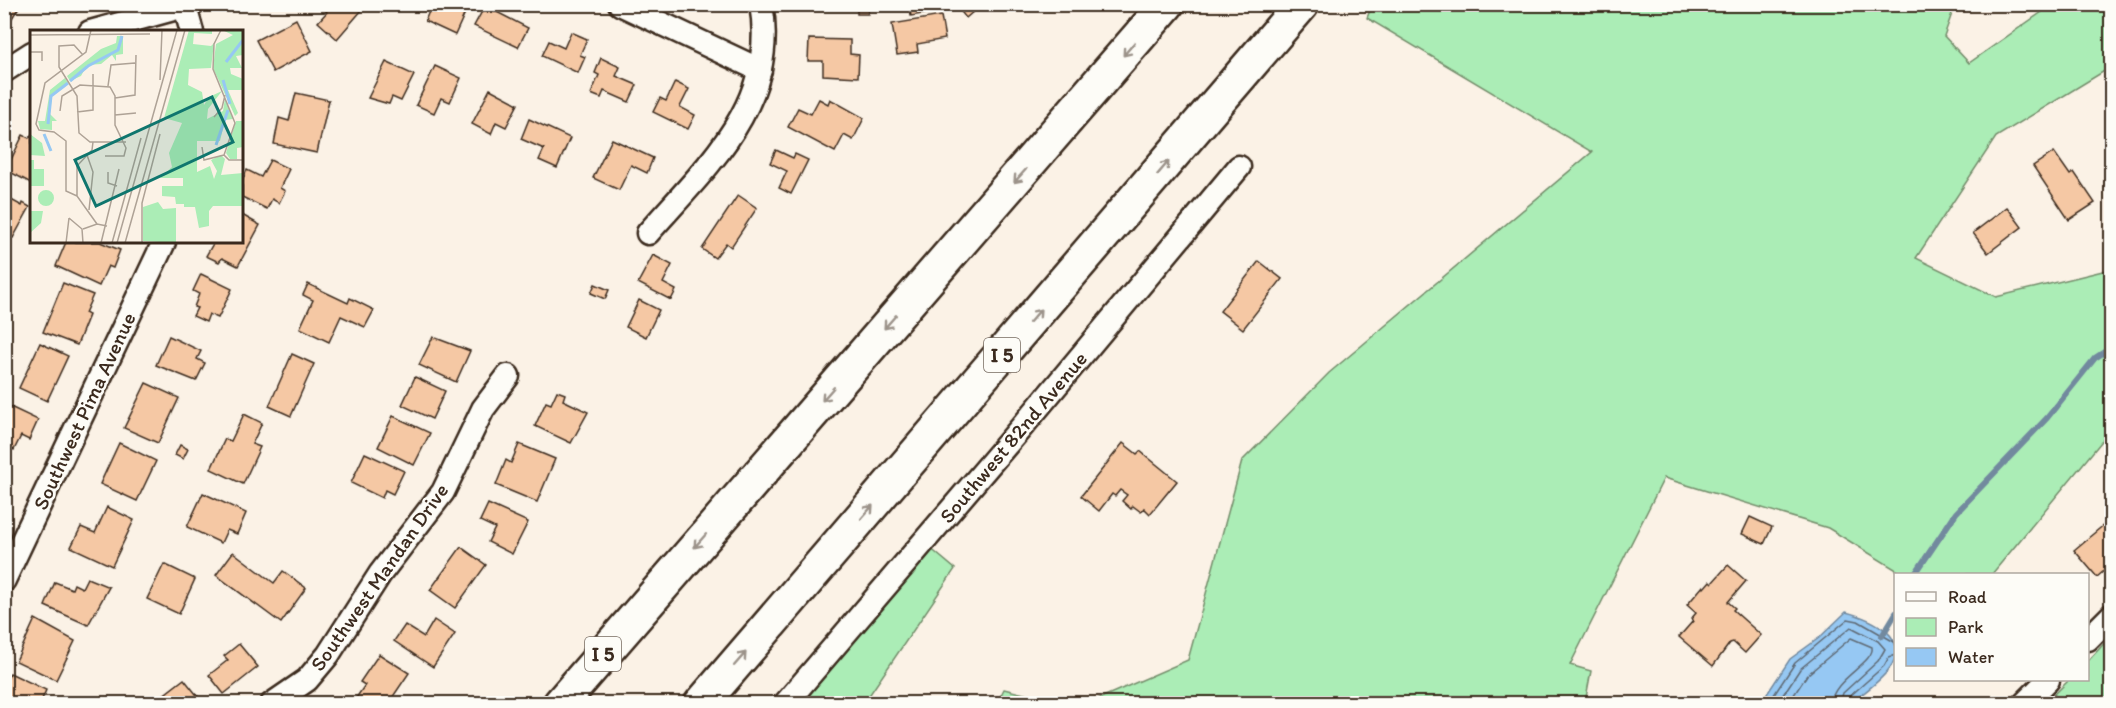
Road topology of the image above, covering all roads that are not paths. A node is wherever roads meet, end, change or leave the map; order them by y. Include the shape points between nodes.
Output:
1 (620, 4) edge
2 (761, 4) edge
3 (1167, 4) edge
4 (1302, 4) edge
5 (189, 6) edge
6 (98, 30) edge
7 (192, 30) edge
8 (30, 54) edge
9 (760, 70) junction
10 (4, 71) edge
11 (1239, 167) dead end
12 (648, 233) dead end
13 (164, 243) edge
14 (508, 376) dead end
15 (4, 580) edge
16 (2112, 615) edge
17 (2089, 638) edge
18 (2047, 681) edge
19 (272, 704) edge
20 (560, 704) edge
21 (701, 704) edge
22 (785, 704) edge
23 (2024, 704) edge

1 - 9 street
2 - 9 street via 764,24
3 -> 20 highway, I 5
21 -> 4 highway, I 5
5 - 6 street
5 - 7 street
8 - 10 street
9 - 12 street via 753,96 729,141
11 - 22 street, Southwest 82nd Avenue
13 - 15 street, Southwest Pima Avenue
14 - 19 street, Southwest Mandan Drive via 483,409 443,492 380,574 328,655 307,680
16 - 17 street
18 - 23 street

